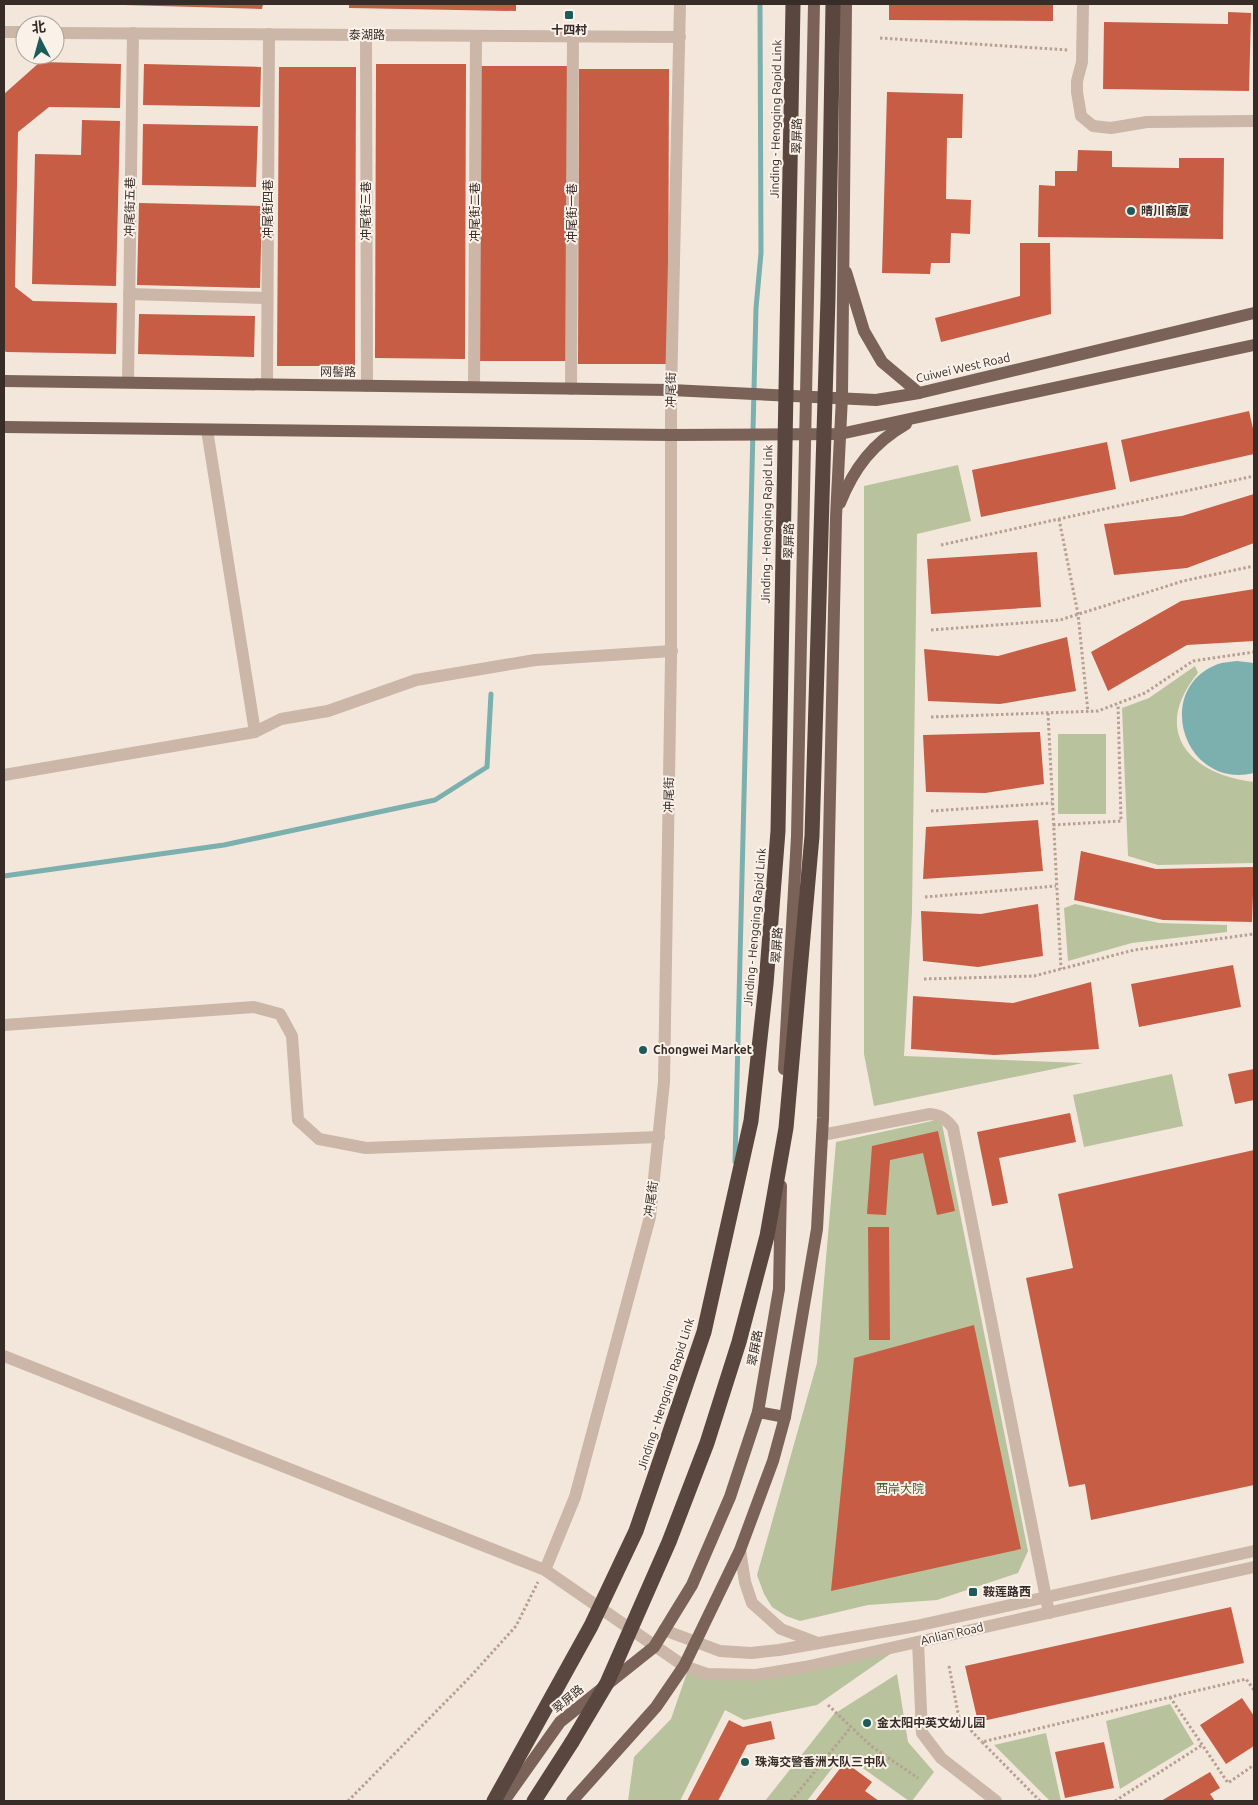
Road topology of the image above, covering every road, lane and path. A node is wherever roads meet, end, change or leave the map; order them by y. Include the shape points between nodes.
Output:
1 (680, 4) edge
2 (793, 4) edge
3 (814, 4) edge
4 (833, 4) edge
5 (846, 4) edge
6 (1083, 4) edge
7 (65, 32) edge
8 (133, 33) junction
9 (268, 34) junction
10 (366, 35) junction
11 (476, 36) junction
12 (573, 37) junction
13 (680, 37) junction
14 (880, 38) dead end
15 (1082, 51) junction
16 (1254, 121) edge
17 (842, 258) junction
18 (129, 294) junction
19 (267, 298) junction
20 (1254, 313) edge
21 (1254, 345) edge
22 (4, 381) edge
23 (128, 381) junction
24 (267, 384) junction
25 (367, 386) junction
26 (474, 387) junction
27 (571, 389) junction
28 (671, 390) junction
29 (919, 393) junction
30 (806, 396) junction
31 (842, 397) junction
32 (924, 416) junction
33 (4, 428) edge
34 (207, 430) junction
35 (805, 433) junction
36 (840, 434) junction
37 (671, 435) junction
38 (1254, 476) edge
39 (836, 517) junction
40 (1058, 519) junction
41 (941, 546) dead end
42 (1254, 566) edge
43 (1078, 614) junction
44 (932, 630) dead end
45 (672, 651) junction
46 (1254, 652) edge
47 (1118, 704) junction
48 (1088, 712) junction
49 (1048, 713) junction
50 (931, 717) dead end
51 (256, 732) junction
52 (4, 775) edge
53 (1052, 803) junction
54 (931, 811) dead end
55 (1053, 825) junction
56 (1057, 886) junction
57 (925, 897) dead end
58 (1254, 934) edge
59 (1061, 969) junction
60 (924, 979) dead end
61 (4, 1025) edge
62 (822, 1134) junction
63 (659, 1137) junction
64 (4, 1356) edge
65 (758, 1412) junction
66 (785, 1417) junction
67 (740, 1550) junction
68 (1254, 1551) edge
69 (1254, 1567) edge
70 (545, 1570) junction
71 (1046, 1597) junction
72 (1049, 1613) junction
73 (664, 1630) junction
74 (696, 1642) junction
75 (918, 1642) junction
76 (820, 1644) junction
77 (654, 1647) junction
78 (684, 1666) junction
79 (949, 1666) dead end
80 (1254, 1690) edge
81 (1170, 1697) junction
82 (828, 1705) dead end
83 (851, 1727) junction
84 (982, 1742) junction
85 (1202, 1744) junction
86 (1254, 1765) edge
87 (918, 1778) dead end
88 (348, 1801) edge
89 (494, 1801) edge
90 (504, 1801) edge
91 (534, 1801) edge
92 (572, 1801) edge
93 (791, 1801) edge
94 (996, 1801) edge
95 (1040, 1801) edge
96 (1115, 1801) edge

1 - 13 street, 冲尾街
2 - 89 highway, Jinding - Hengqing Rapid Link, bridge via 778,831 751,1121 704,1332 636,1531 592,1626
3 - 30 main road, 翠屏路
4 - 91 highway, bridge via 828,308 812,836 786,1128 766,1236 739,1342 707,1443 669,1542 607,1683
5 - 17 main road
6 - 15 street
7 - 8 street, 泰湖路
8 - 9 street, 泰湖路
8 - 18 street, 冲尾街五巷
9 - 10 street, 泰湖路
9 - 19 street, 冲尾街四巷
10 - 11 street, 泰湖路
10 - 25 street, 冲尾街三巷
11 - 12 street, 泰湖路
11 - 26 street, 冲尾街二巷
12 - 13 street, 泰湖路
12 - 27 street, 冲尾街一巷
13 - 28 street, 冲尾街
14 - 15 path
15 - 16 street via 1076,92 1081,116 1093,126 1111,128 1147,122
17 - 29 main road via 864,331 882,362
17 - 31 main road
18 - 19 street
18 - 23 street, 冲尾街五巷
19 - 24 street, 冲尾街四巷
20 - 29 main road, Cuiwei West Road
21 - 32 main road
22 - 23 main road, 网髻路
23 - 24 main road, 网髻路
24 - 25 main road, 网髻路
25 - 26 main road, 网髻路
26 - 27 main road, 网髻路
27 - 28 main road, 网髻路
28 - 30 main road, Cuiwei West Road
28 - 37 street, 冲尾街
29 - 31 main road, Cuiwei West Road via 876,400
30 - 31 main road, Cuiwei West Road
30 - 35 main road, 翠屏路
31 - 36 main road
32 - 36 main road
32 - 39 main road via 894,431 867,454 851,478
33 - 34 main road
34 - 37 main road
34 - 51 street
35 - 36 main road
35 - 37 main road
35 - 65 main road, 翠屏路 via 797,836 782,1101 779,1289
36 - 39 main road
37 - 45 street, 冲尾街
38 - 40 path
39 - 62 main road
40 - 41 path
40 - 43 path
42 - 43 path via 1183,581
43 - 44 path via 1060,620
43 - 48 path
45 - 51 street via 535,660 416,680 328,711 281,719
45 - 63 street, 冲尾街 via 664,1082
46 - 47 path via 1193,661 1145,693
47 - 48 path
47 - 55 path via 1121,821
48 - 49 path
49 - 50 path
49 - 53 path
51 - 52 street
53 - 54 path
53 - 55 path
55 - 56 path
56 - 57 path
56 - 59 path
58 - 59 path via 1134,950
59 - 60 path via 1034,976
61 - 63 street via 254,1007 280,1014 292,1036 298,1120 319,1139 366,1148
62 - 66 main road via 817,1229
62 - 71 street via 930,1114 940,1115 953,1128
63 - 70 street, 冲尾街 via 647,1226 575,1497
64 - 70 street, Anlian Road
65 - 66 main road
65 - 73 main road, 翠屏路 via 730,1497 692,1585
66 - 67 main road via 773,1461
67 - 74 main road
67 - 76 street via 752,1603 781,1629
68 - 71 street, Anlian Road
69 - 72 street, Anlian Road
70 - 77 street, Anlian Road
70 - 88 path via 516,1626
71 - 72 street
71 - 76 street, Anlian Road
72 - 75 street, Anlian Road
73 - 74 street, Anlian Road
73 - 77 main road, 翠屏路
74 - 76 street, Anlian Road via 720,1651 751,1654
74 - 78 main road
75 - 78 street, Anlian Road via 756,1675 708,1674
75 - 94 street via 922,1733 941,1758
77 - 78 street, Anlian Road
77 - 90 main road, 翠屏路 via 560,1722
78 - 92 main road via 656,1707
79 - 84 path via 959,1718
80 - 81 path via 1246,1679
81 - 84 path
81 - 85 path
82 - 83 path
83 - 87 path
83 - 93 path
84 - 95 path
85 - 86 path via 1228,1783
85 - 96 path

